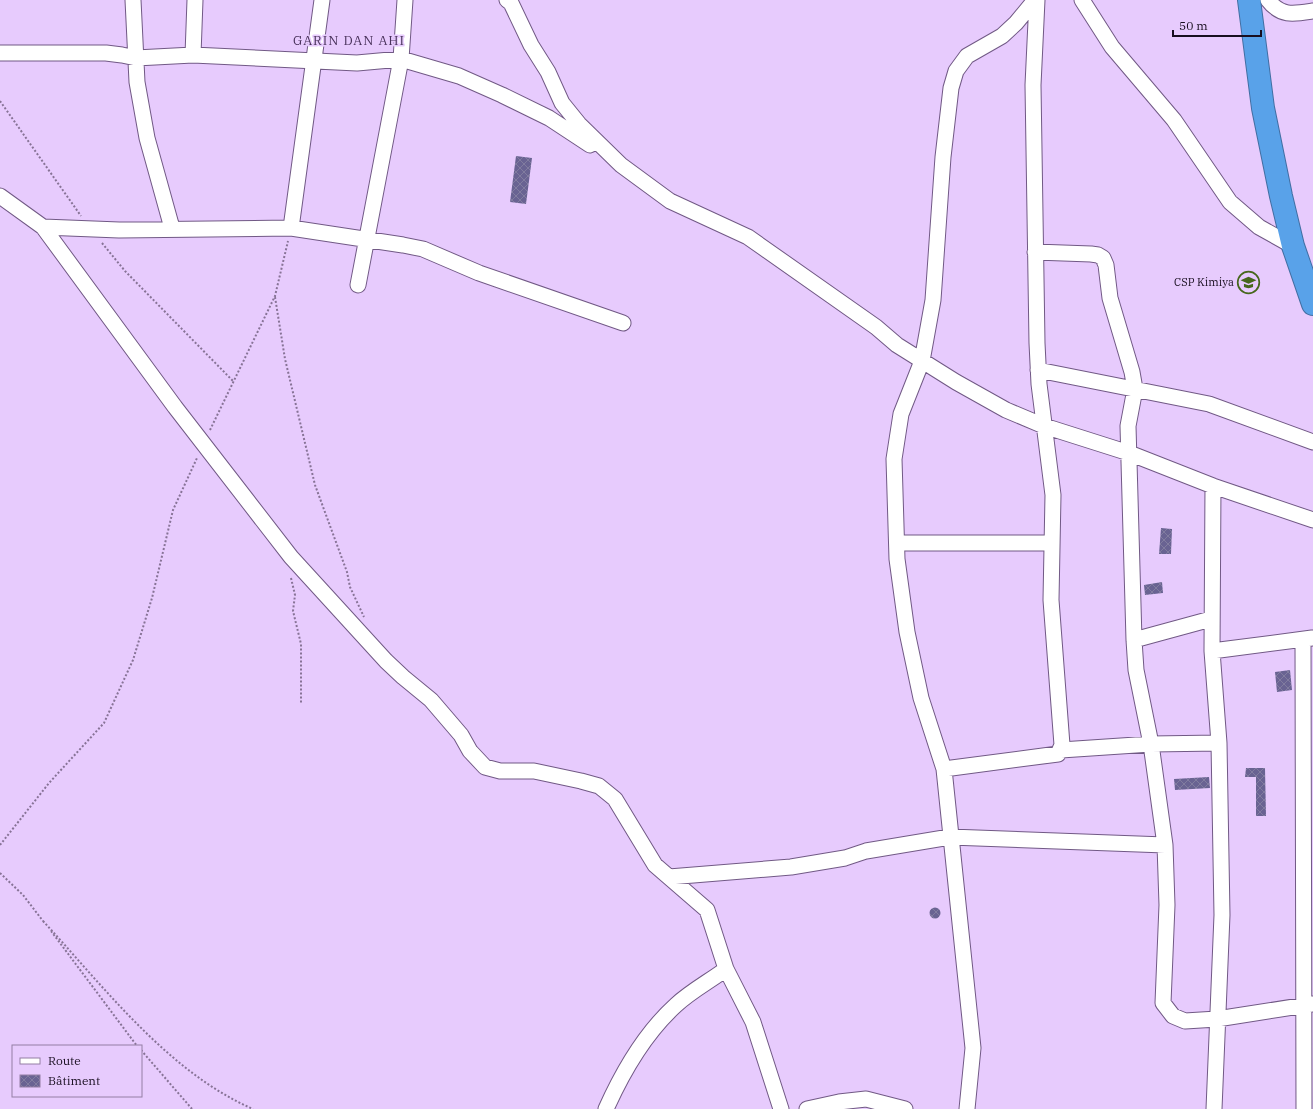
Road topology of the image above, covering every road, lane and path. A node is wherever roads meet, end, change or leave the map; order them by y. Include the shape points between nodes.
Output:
1 (133, 0) edge
2 (195, 0) edge
3 (322, 0) edge
4 (405, 0) edge
5 (507, 0) edge
6 (1036, 0) edge
7 (1082, 0) edge
8 (1249, 0) edge
9 (1268, 0) edge
10 (1313, 11) edge
11 (0, 53) edge
12 (193, 55) junction
13 (136, 58) junction
14 (401, 59) junction
15 (314, 62) junction
16 (0, 101) edge
17 (621, 165) junction
18 (0, 196) edge
19 (43, 227) junction
20 (172, 228) junction
21 (291, 228) junction
22 (90, 229) junction
23 (367, 239) junction
24 (1293, 246) junction
25 (1035, 252) junction
26 (358, 284) dead end
27 (275, 296) junction
28 (1313, 304) edge
29 (624, 323) dead end
30 (922, 361) junction
31 (1038, 370) junction
32 (234, 381) junction
33 (1135, 389) junction
34 (1044, 426) junction
35 (1313, 442) edge
36 (204, 443) junction
37 (1129, 453) junction
38 (203, 461) dead end
39 (1213, 486) junction
40 (1313, 520) edge
41 (897, 543) junction
42 (1051, 543) junction
43 (291, 577) dead end
44 (1211, 618) junction
45 (366, 621) dead end
46 (1308, 639) edge
47 (1134, 640) junction
48 (1212, 651) junction
49 (301, 703) dead end
50 (1218, 743) junction
51 (1151, 744) junction
52 (1061, 750) junction
53 (944, 769) junction
54 (950, 837) junction
55 (1165, 844) junction
56 (0, 845) edge
57 (0, 873) edge
58 (669, 877) junction
59 (43, 921) junction
60 (726, 969) junction
61 (1309, 1005) edge
62 (1217, 1019) junction
63 (137, 1045) edge
64 (142, 1051) edge
65 (839, 1105) edge
66 (192, 1109) edge
67 (253, 1109) edge
68 (606, 1109) edge
69 (781, 1109) edge
70 (807, 1109) edge
71 (905, 1109) edge
72 (967, 1109) edge
73 (1214, 1109) edge
74 (1304, 1109) edge

1 - 13 street
2 - 12 street
3 - 15 street
4 - 14 street
5 - 17 street via 548,72 562,103 579,124
6 - 25 street via 1033,85
6 - 30 street via 1002,36 967,56 956,71 943,157 932,300
7 - 24 street via 1112,47 1174,120 1230,202 1259,227
8 - 24 highway via 1263,108
9 - 10 street via 1279,12 1289,14
11 - 13 street via 106,53
12 - 13 street
12 - 15 street
13 - 20 street via 137,82 148,138
14 - 15 street via 357,63
14 - 17 street via 459,76 524,105 549,118
14 - 23 street
15 - 21 street
16 - 22 path
17 - 30 street via 670,201 748,237 896,345
18 - 19 street
19 - 22 street
19 - 36 street
20 - 21 street
20 - 22 street
21 - 23 street
21 - 27 path
22 - 32 path via 125,271
23 - 26 street
23 - 29 street via 423,249 479,274
24 - 28 highway
25 - 31 street
25 - 33 street via 1091,254 1103,258 1110,298
27 - 32 path
27 - 45 path via 285,359 315,485 347,572 350,587
30 - 34 street via 1006,410
30 - 41 street via 901,414 894,458
31 - 33 street
31 - 34 street
32 - 36 path
33 - 35 street via 1209,404
33 - 37 street via 1128,426
34 - 37 street
34 - 42 street via 1053,496
36 - 58 street via 291,558 386,661 431,700 485,767 500,771 534,771 599,786 615,799 655,865
37 - 39 street
37 - 47 street
38 - 56 path via 199,454 173,510 152,598 133,660 104,723 49,783
39 - 40 street
39 - 44 street
41 - 42 street
41 - 53 street via 909,639 921,698
42 - 52 street via 1051,600
43 - 49 path via 295,595 293,611 301,644
44 - 47 street
44 - 48 street
46 - 48 street
46 - 61 street
47 - 51 street via 1136,670
48 - 50 street
50 - 51 street
50 - 62 street via 1222,915
51 - 52 street
51 - 55 street
52 - 53 street via 1058,754
53 - 54 street
54 - 55 street
54 - 58 street via 791,867
54 - 72 street via 972,1048
55 - 62 street via 1167,905 1163,1003 1173,1016 1185,1021
57 - 59 path via 23,895
58 - 60 street via 706,910
59 - 63 path
59 - 67 path via 158,1046 183,1067 234,1101
60 - 68 street via 676,1004 650,1033 625,1070
60 - 69 street via 753,1022
61 - 62 street
61 - 74 street
62 - 73 street
64 - 66 path
65 - 70 street
65 - 71 street via 866,1099

